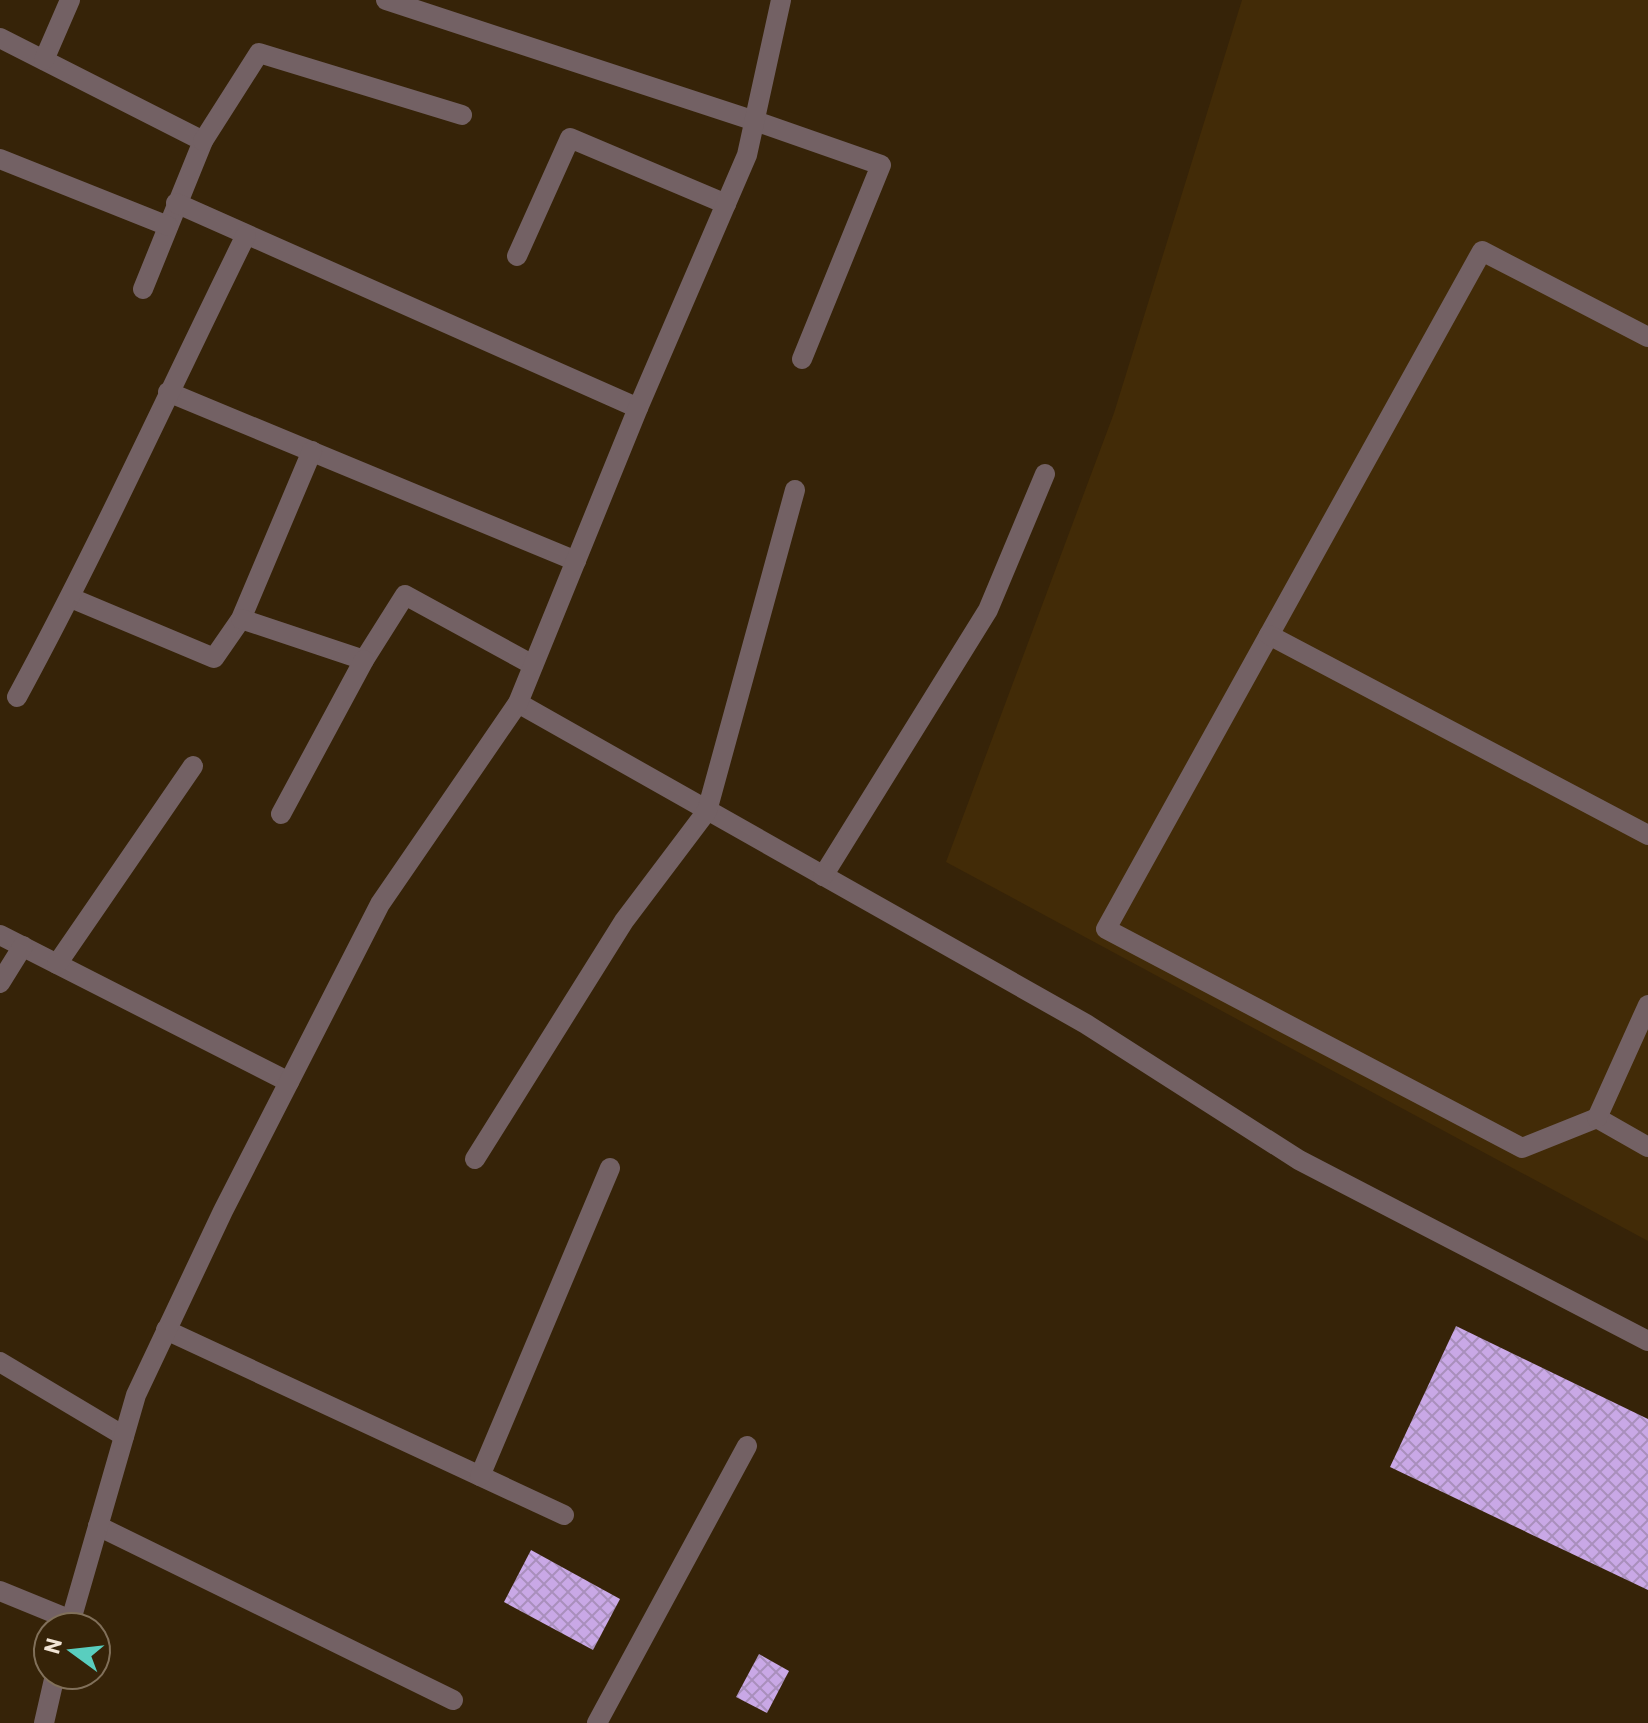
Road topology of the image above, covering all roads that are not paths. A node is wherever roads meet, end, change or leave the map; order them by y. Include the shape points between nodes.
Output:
1 (70, 0) edge
2 (386, 0) edge
3 (781, 0) edge
4 (0, 38) edge
5 (44, 60) junction
6 (462, 115) dead end
7 (755, 121) junction
8 (203, 141) junction
9 (0, 159) edge
10 (176, 203) junction
11 (726, 204) junction
12 (168, 226) junction
13 (246, 235) junction
14 (517, 256) dead end
15 (143, 289) dead end
16 (1648, 337) edge
17 (802, 359) dead end
18 (168, 392) junction
19 (638, 408) junction
20 (312, 451) junction
21 (1045, 474) dead end
22 (795, 490) dead end
23 (576, 561) junction
24 (71, 598) junction
25 (241, 619) junction
26 (1269, 635) junction
27 (364, 660) junction
28 (533, 665) junction
29 (17, 697) dead end
30 (518, 703) junction
31 (193, 766) dead end
32 (707, 811) junction
33 (281, 814) dead end
34 (1648, 835) edge
35 (823, 876) junction
36 (0, 935) edge
37 (23, 946) junction
38 (57, 964) junction
39 (0, 983) edge
40 (1648, 1005) edge
41 (289, 1082) junction
42 (1597, 1118) junction
43 (1648, 1147) edge
44 (475, 1159) dead end
45 (610, 1168) dead end
46 (166, 1330) junction
47 (1648, 1341) edge
48 (0, 1362) edge
49 (124, 1436) junction
50 (747, 1446) dead end
51 (480, 1476) junction
52 (564, 1515) dead end
53 (98, 1526) junction
54 (0, 1591) edge
55 (42, 1611) edge
56 (74, 1611) edge
57 (51, 1691) edge
58 (453, 1700) dead end
59 (44, 1723) edge
60 (597, 1723) edge

1 - 5 street
2 - 7 street
3 - 7 street
4 - 5 street
5 - 8 street
6 - 8 street via 259,53
7 - 11 street
7 - 17 street via 881,165
8 - 10 street
9 - 12 street
10 - 12 street
10 - 13 street
11 - 14 street via 570,138
11 - 19 street
12 - 15 street
13 - 18 street
13 - 19 street
16 - 26 street via 1482,251
18 - 20 street
18 - 24 street
19 - 23 street
20 - 23 street
20 - 25 street
21 - 35 street via 988,610
22 - 32 street
23 - 28 street
24 - 25 street via 214,658
24 - 29 street
25 - 27 street
26 - 34 street
26 - 42 street via 1106,929 1522,1148
27 - 28 street via 405,595
27 - 33 street
28 - 30 street
30 - 32 street
30 - 41 street via 380,904
31 - 38 street
32 - 35 street
32 - 44 street via 624,921
35 - 47 street via 1086,1024 1299,1160
36 - 37 street
37 - 38 street
37 - 39 street
38 - 41 street
40 - 42 street
41 - 46 street
42 - 43 street
45 - 51 street
46 - 49 street
46 - 51 street
48 - 49 street
49 - 53 street
50 - 60 street
51 - 52 street
53 - 56 street
53 - 58 street
54 - 55 street
57 - 59 street

